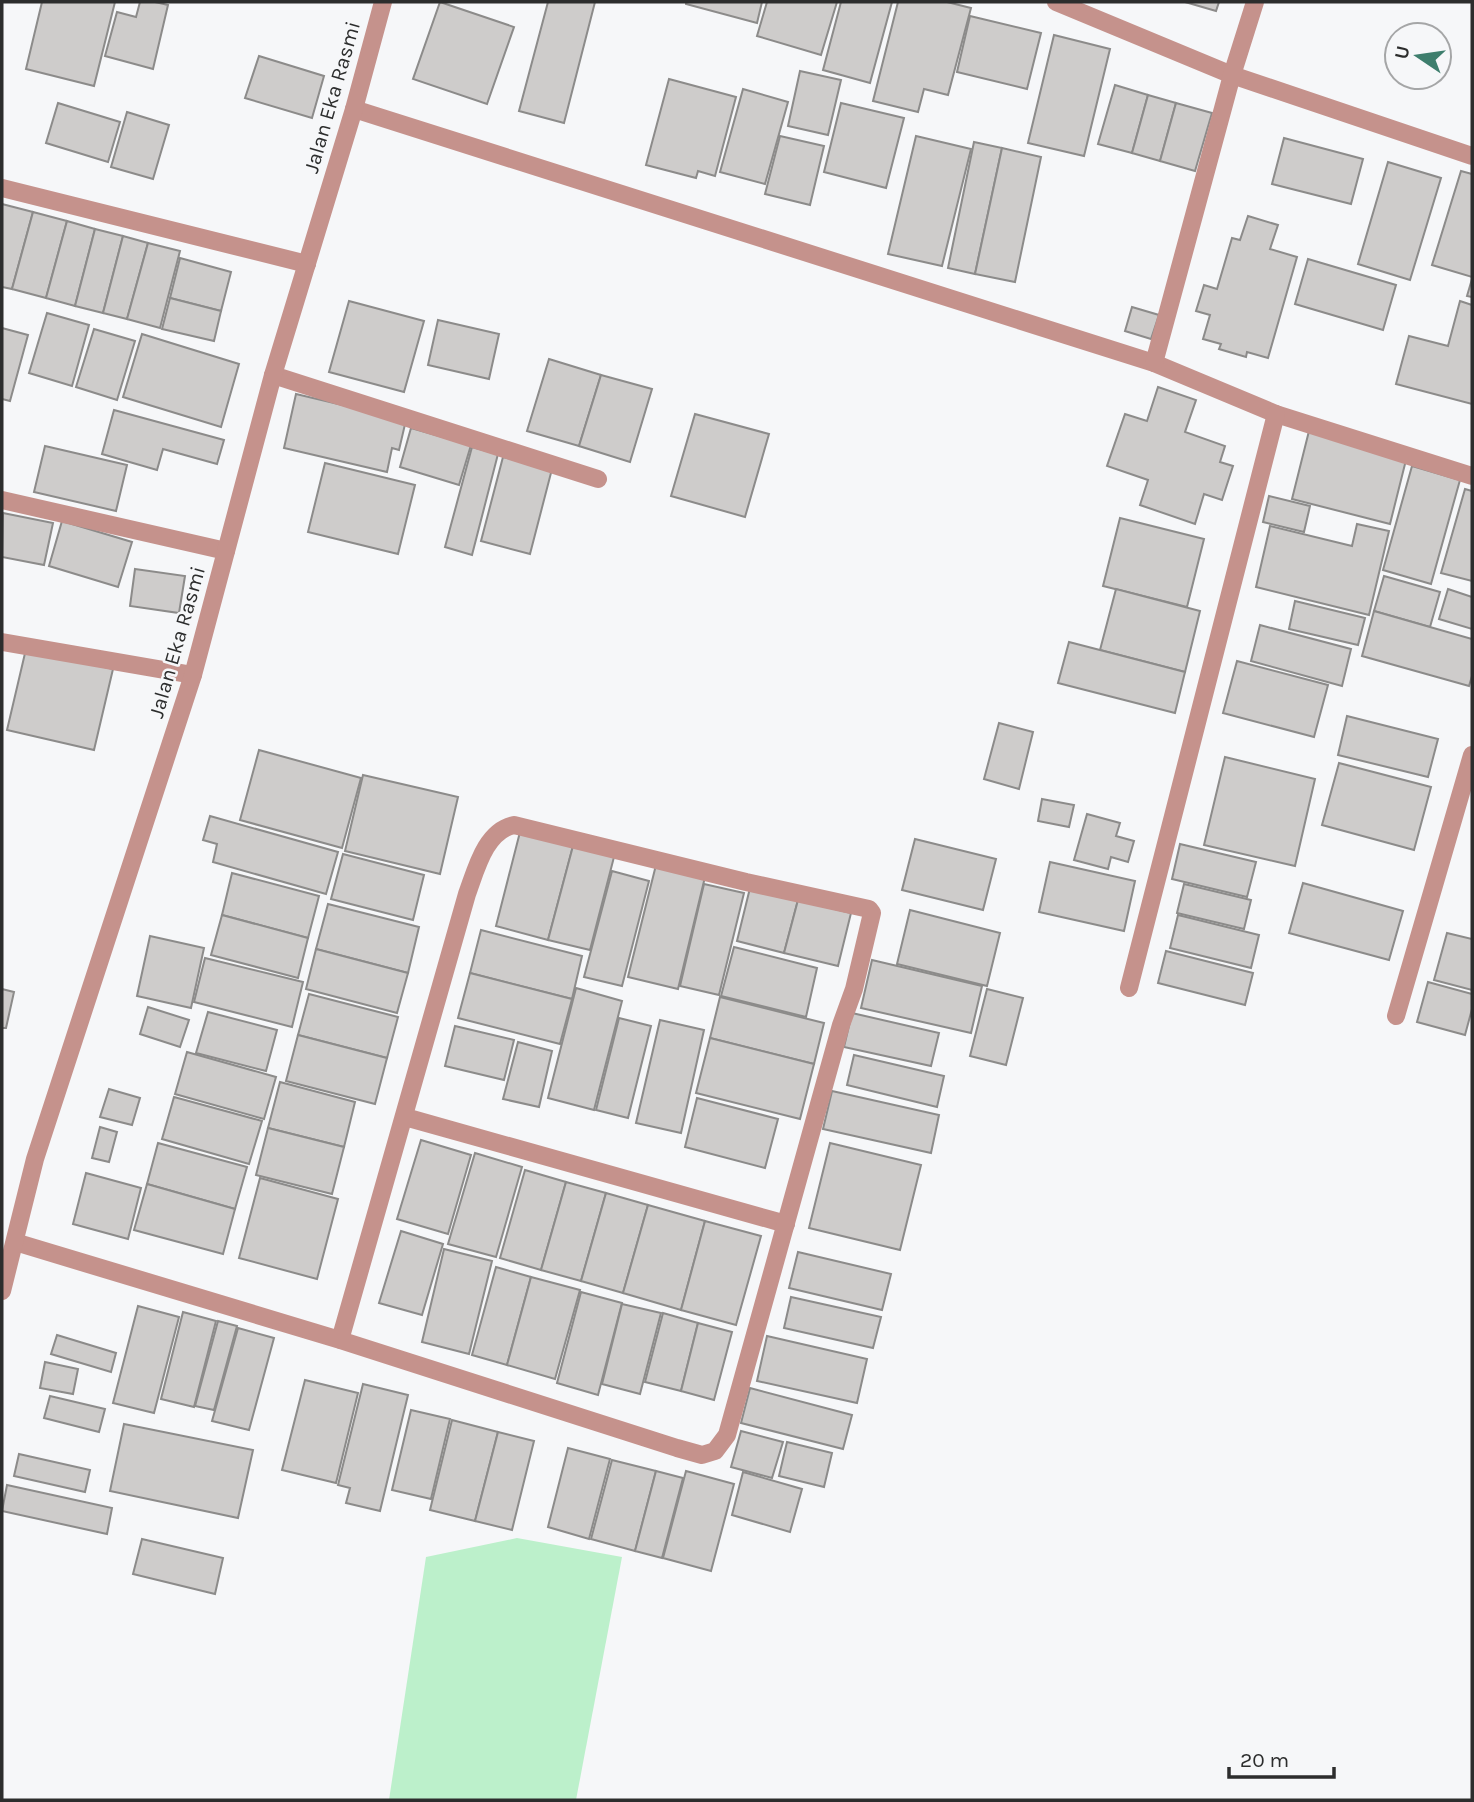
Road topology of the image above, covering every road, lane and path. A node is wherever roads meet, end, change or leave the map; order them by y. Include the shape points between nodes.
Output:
1 (383, 2) edge
2 (1056, 2) edge
3 (1255, 2) edge
4 (1232, 75) junction
5 (354, 109) junction
6 (1472, 156) edge
7 (2, 188) edge
8 (307, 264) junction
9 (1154, 363) junction
10 (274, 375) junction
11 (1276, 414) junction
12 (1472, 475) edge
13 (598, 479) dead end
14 (2, 500) edge
15 (226, 551) junction
16 (2, 642) edge
17 (193, 675) junction
18 (1472, 755) edge
19 (1129, 988) dead end
20 (1396, 1016) dead end
21 (405, 1117) junction
22 (786, 1224) junction
23 (15, 1242) junction
24 (2, 1291) edge
25 (340, 1340) junction

1 - 5 street, Jalan Eka Rasmi
2 - 4 street
3 - 4 street
4 - 6 street
4 - 9 street
5 - 8 street, Jalan Eka Rasmi
5 - 9 street
7 - 8 street
8 - 10 street, Jalan Eka Rasmi
9 - 11 street
10 - 13 street
10 - 15 street, Jalan Eka Rasmi
11 - 12 street
11 - 19 street
14 - 15 street
15 - 17 street, Jalan Eka Rasmi
16 - 17 street
17 - 23 street, Jalan Eka Rasmi via 35,1159
18 - 20 street
21 - 22 street
21 - 22 street via 467,894 483,852 506,827 514,825 869,909 872,917 860,965
21 - 25 street
22 - 25 street via 727,1435 721,1447 702,1455
23 - 24 street, Jalan Eka Rasmi
23 - 25 street

